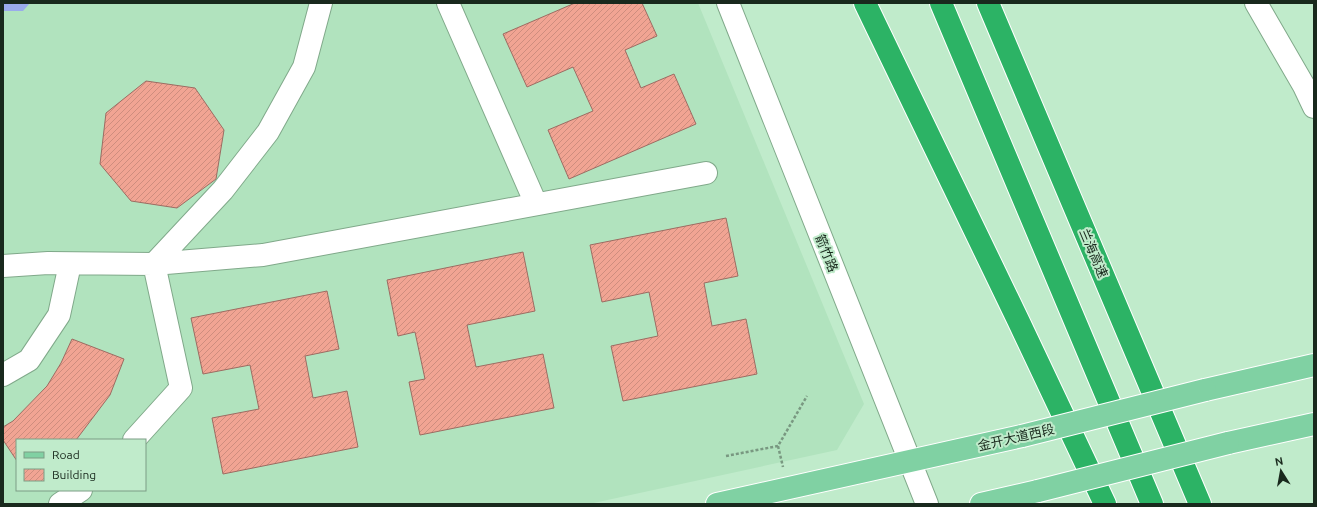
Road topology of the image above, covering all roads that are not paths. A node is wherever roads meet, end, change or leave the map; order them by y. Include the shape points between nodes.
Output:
1 (321, 3) edge
2 (448, 3) edge
3 (728, 3) edge
4 (865, 3) edge
5 (941, 3) edge
6 (988, 3) edge
7 (1256, 3) edge
8 (1314, 107) edge
9 (706, 173) dead end
10 (536, 204) junction
11 (70, 264) junction
12 (154, 264) junction
13 (3, 266) edge
14 (1314, 365) edge
15 (3, 375) edge
16 (1314, 424) edge
17 (135, 439) edge
18 (910, 461) junction
19 (80, 491) edge
20 (60, 504) edge
21 (717, 504) edge
22 (927, 504) edge
23 (981, 504) edge
24 (1105, 504) edge
25 (1152, 504) edge
26 (1200, 504) edge

1 - 12 street via 304,66 268,132 224,190
2 - 10 street
3 - 18 street, 箭竹路
4 - 24 highway
5 - 25 highway
6 - 26 highway, 兰海高速
7 - 8 street
9 - 10 street
10 - 12 street via 263,255
11 - 12 street
11 - 13 street
11 - 15 street via 59,315 29,360
12 - 17 street via 181,388
14 - 18 main road, 金开大道西段, bridge
16 - 23 main road, bridge
18 - 21 main road, 金开大道西段
18 - 22 street, 箭竹路
19 - 20 street

